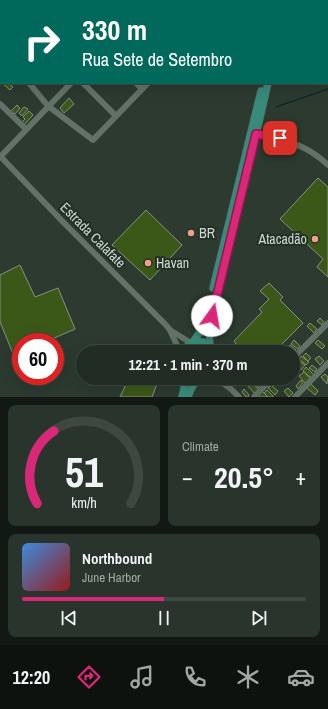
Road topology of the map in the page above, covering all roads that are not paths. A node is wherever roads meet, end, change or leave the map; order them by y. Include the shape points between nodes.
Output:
1 (30, 84) edge
2 (69, 84) edge
3 (84, 84) edge
4 (137, 84) edge
5 (147, 84) edge
6 (263, 84) edge
7 (268, 84) edge
8 (142, 89) junction
9 (0, 104) edge
10 (48, 106) junction
11 (116, 116) junction
12 (26, 129) junction
13 (256, 134) junction
14 (0, 157) edge
15 (328, 165) edge
16 (209, 316) junction
17 (328, 323) edge
18 (170, 330) junction
19 (192, 342) junction
20 (178, 345) edge
21 (189, 345) edge
22 (206, 345) edge
23 (211, 345) edge
24 (300, 351) edge
25 (328, 363) edge
26 (184, 385) edge
27 (194, 385) edge
28 (226, 385) edge
29 (228, 385) edge
30 (266, 385) edge
31 (231, 389) junction
32 (182, 397) edge
33 (188, 397) edge
34 (239, 397) edge
35 (254, 397) edge
36 (295, 397) edge

1 - 10 street
2 - 10 street
3 - 11 street
4 - 8 street
5 - 8 street
6 - 16 main road via 236,190
7 - 13 main road
8 - 11 street
9 - 12 street
10 - 11 street via 93,140
10 - 12 street
12 - 14 street
13 - 15 street via 300,145
13 - 16 main road
14 - 18 street, Estrada Calafate
16 - 19 main road
16 - 23 main road
17 - 24 street
18 - 19 street, Estrada Calafate
18 - 20 street, Estrada Calafate
19 - 21 main road
19 - 22 main road via 202,342
25 - 36 street
26 - 32 main road
27 - 33 main road
28 - 31 street
29 - 31 street
30 - 35 street
31 - 34 street

